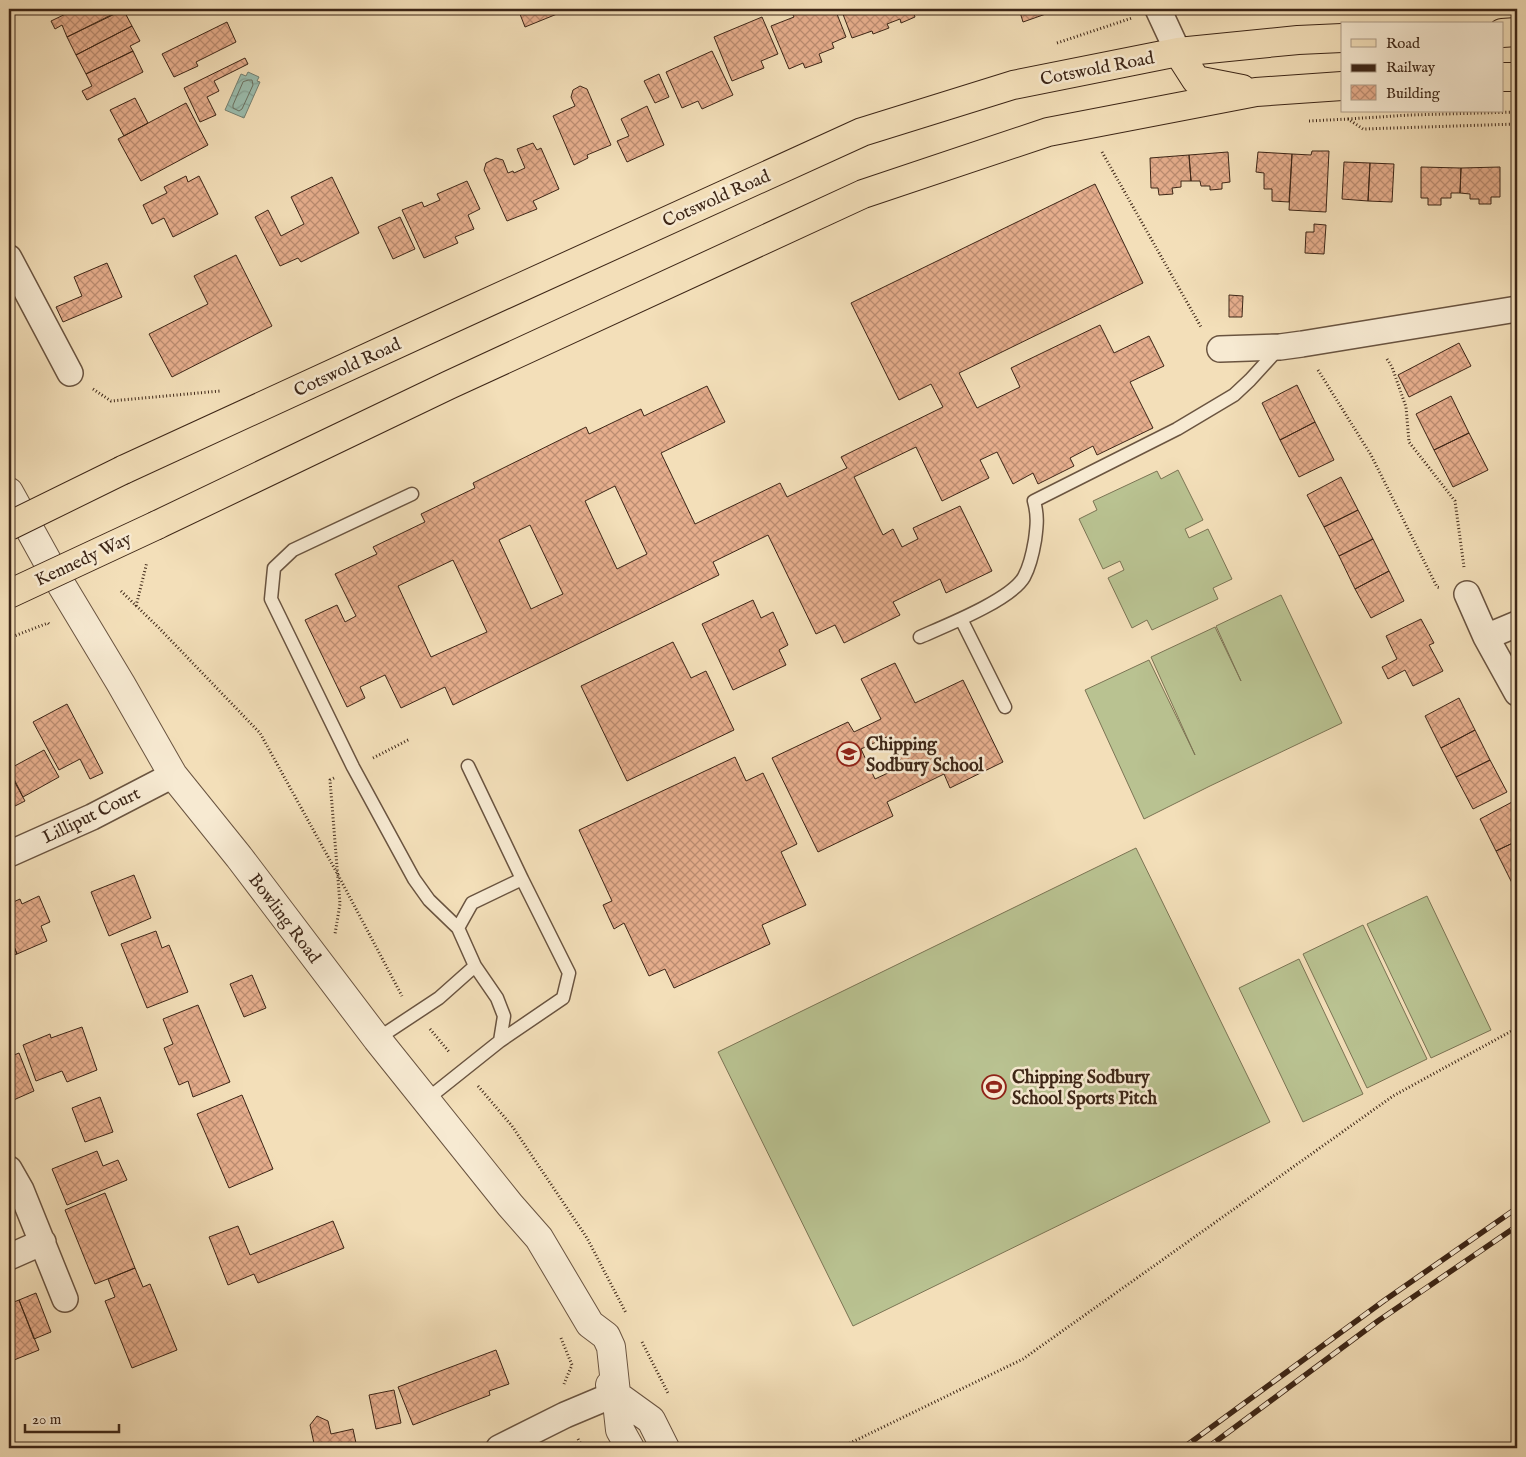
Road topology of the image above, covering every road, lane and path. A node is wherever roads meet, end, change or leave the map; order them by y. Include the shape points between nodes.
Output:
1 (1158, 9) edge
2 (1517, 32) edge
3 (1504, 33) edge
4 (1341, 38) edge
5 (1178, 52) junction
6 (1504, 77) edge
7 (1517, 77) edge
8 (1341, 86) edge
9 (1256, 92) junction
10 (1517, 112) edge
11 (1348, 119) junction
12 (1308, 121) dead end
13 (1517, 124) edge
14 (1100, 147) dead end
15 (9, 258) edge
16 (1517, 309) edge
17 (1371, 333) junction
18 (1291, 346) junction
19 (1220, 349) joint
20 (70, 373) joint
21 (215, 395) dead end
22 (9, 492) edge
23 (412, 494) dead end
24 (9, 526) edge
25 (150, 554) dead end
26 (9, 594) edge
27 (1467, 594) junction
28 (136, 606) dead end
29 (961, 619) junction
30 (1517, 624) edge
31 (920, 637) dead end
32 (1486, 637) junction
33 (1517, 693) edge
34 (1005, 707) dead end
35 (468, 766) dead end
36 (173, 775) junction
37 (9, 854) edge
38 (522, 879) junction
39 (458, 928) junction
40 (475, 966) junction
41 (1517, 1028) edge
42 (377, 1039) junction
43 (500, 1042) junction
44 (426, 1100) junction
45 (9, 1169) edge
46 (42, 1242) junction
47 (9, 1257) edge
48 (66, 1299) dead end
49 (615, 1394) junction
50 (499, 1448) edge
51 (630, 1448) edge
52 (665, 1448) edge
53 (840, 1448) edge

1 - 5 street
2 - 3 main road
4 - 5 main road, Cotswold Road
5 - 9 main road via 1196,80
5 - 24 main road, Cotswold Road, bridge via 1013,85 862,132 123,470
6 - 7 main road
8 - 9 main road
9 - 26 main road, Kennedy Way, bridge via 1048,132 863,194 449,385
10 - 11 path
11 - 12 path
11 - 13 path via 1363,129
14 - 19 path via 1207,340
15 - 20 street
16 - 17 street
17 - 18 street
17 - 27 path via 1392,367 1406,407 1408,442 1455,501
18 - 19 street
18 - 27 path via 1371,455 1437,587
18 - 29 lane via 1234,395 1177,429 1034,501 1038,514 1036,532 1023,578 1011,590
20 - 21 path via 111,402 224,390
22 - 36 street, Bowling Road
23 - 39 lane via 293,550 274,568 271,599 353,767 414,879 429,900
25 - 28 path
27 - 32 street
29 - 31 lane
29 - 34 lane
30 - 32 street
32 - 33 street
35 - 38 lane
36 - 37 street, Lilliput Court via 92,817
36 - 42 street, Bowling Road
38 - 39 lane via 472,903
38 - 43 lane via 569,973 563,998
39 - 40 lane
40 - 42 lane via 439,998
40 - 43 lane via 497,998 504,1016
41 - 53 path via 1393,1096 1023,1359
42 - 44 street, Bowling Road
43 - 44 lane
44 - 49 street, Bowling Road via 539,1238 590,1324 587,1341
45 - 46 street
46 - 47 street
46 - 48 street
49 - 50 street
49 - 51 street, Bowling Road via 620,1430
49 - 52 street, Bowling Road via 652,1420

